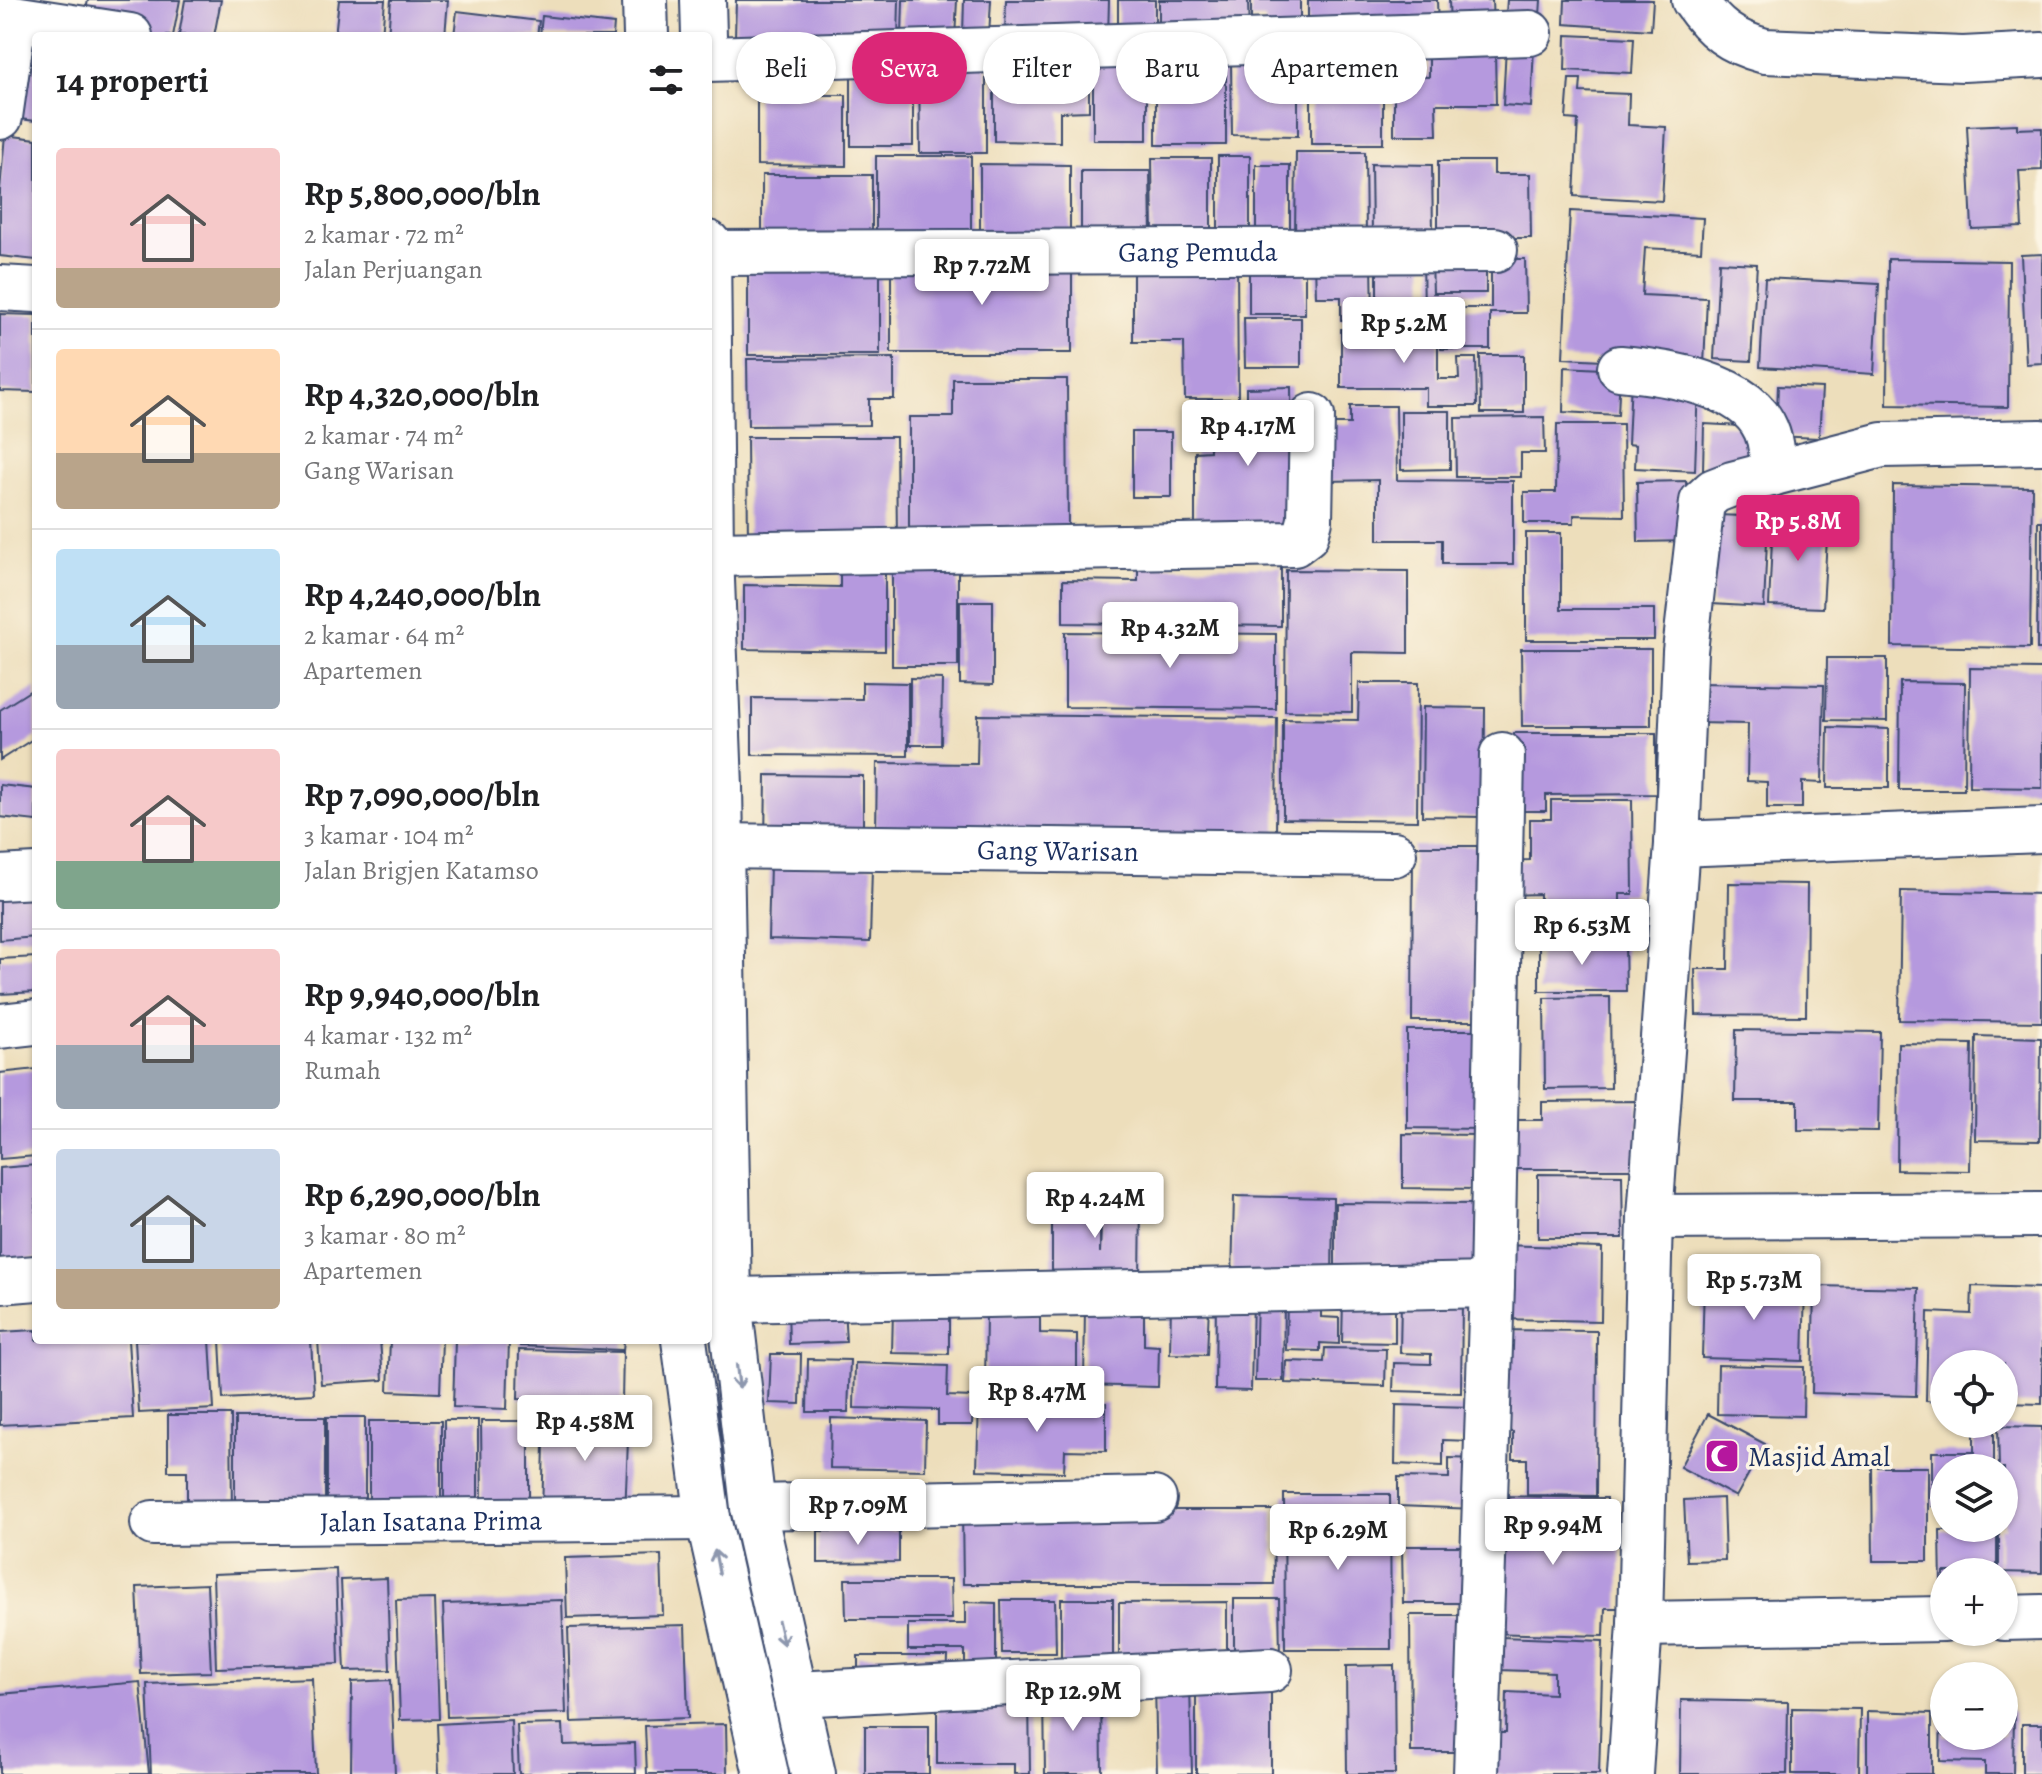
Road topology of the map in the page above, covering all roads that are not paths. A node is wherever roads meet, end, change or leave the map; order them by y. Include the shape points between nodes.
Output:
1 (645, 0) edge
2 (703, 0) edge
3 (1694, 0) edge
4 (7, 17) edge
5 (104, 32) edge
6 (646, 32) edge
7 (704, 32) edge
8 (1530, 33) dead end
9 (2042, 55) edge
10 (712, 59) edge
11 (0, 117) edge
12 (1495, 250) dead end
13 (712, 253) edge
14 (0, 288) edge
15 (32, 290) edge
16 (1620, 368) dead end
17 (1312, 416) dead end
18 (2042, 442) edge
19 (1772, 474) junction
20 (712, 554) edge
21 (712, 632) edge
22 (1502, 755) dead end
23 (714, 787) edge
24 (2042, 830) edge
25 (1677, 844) junction
26 (720, 846) junction
27 (1394, 854) dead end
28 (32, 876) edge
29 (0, 878) edge
30 (32, 1022) edge
31 (0, 1026) edge
32 (2042, 1215) edge
33 (1650, 1217) junction
34 (32, 1278) edge
35 (0, 1281) edge
36 (1492, 1285) junction
37 (729, 1300) junction
38 (685, 1344) edge
39 (1154, 1499) dead end
40 (753, 1507) junction
41 (708, 1518) junction
42 (153, 1523) dead end
43 (2042, 1617) edge
44 (2018, 1618) edge
45 (1930, 1619) edge
46 (1640, 1624) junction
47 (1270, 1670) dead end
48 (795, 1694) junction
49 (766, 1774) edge
50 (813, 1774) edge
51 (1476, 1774) edge
52 (1630, 1774) edge

1 - 6 street
2 - 7 street
3 - 9 street via 1710,24 1735,43 1765,51 1963,59
4 - 5 street
4 - 11 street
8 - 10 street
12 - 13 street, Gang Pemuda
14 - 15 street
16 - 19 street via 1675,373 1735,399 1766,430
17 - 20 street via 1310,520 1306,535 1294,544
18 - 19 street via 1882,445
19 - 25 street via 1714,491 1700,507 1685,651
21 - 23 street
22 - 36 street
23 - 26 street
24 - 25 street
25 - 33 street
26 - 27 street, Gang Warisan
26 - 37 street
28 - 29 street
30 - 31 street
32 - 33 street
33 - 46 street
34 - 35 street
36 - 37 street
36 - 51 street
37 -> 40 street
38 - 41 street
39 - 40 street
40 -> 48 street
41 - 42 street, Jalan Isatana Prima
49 -> 41 street
43 - 44 street
45 - 46 street
46 - 52 street
47 - 48 street
48 - 50 street

